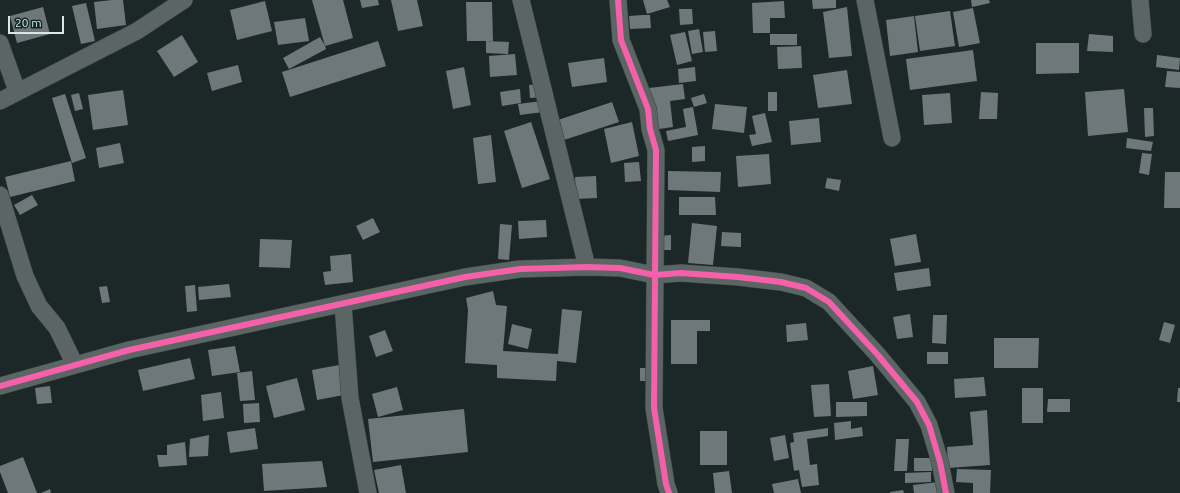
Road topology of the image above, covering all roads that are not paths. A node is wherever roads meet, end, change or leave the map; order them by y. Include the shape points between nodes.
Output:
1 (184, 0) edge
2 (521, 0) edge
3 (618, 0) edge
4 (865, 0) edge
5 (1140, 0) edge
6 (1143, 34) dead end
7 (0, 43) edge
8 (17, 91) junction
9 (0, 101) edge
10 (892, 138) dead end
11 (0, 195) edge
12 (587, 268) junction
13 (654, 275) junction
14 (343, 304) junction
15 (75, 365) junction
16 (0, 386) edge
17 (368, 493) edge
18 (669, 493) edge
19 (946, 493) edge

1 - 8 street via 137,30
2 - 12 street
3 - 13 street via 621,40 648,109 656,150
4 - 10 street
5 - 6 street
7 - 8 street
8 - 9 street
11 - 15 street via 25,276 40,306 58,328
12 - 13 street via 620,268
12 - 14 street via 520,269 465,277
13 - 18 street via 654,408
13 - 19 street via 681,273 781,282 806,288 829,302 917,402 929,425
14 - 15 street via 129,350
14 - 17 street via 350,398
15 - 16 street

